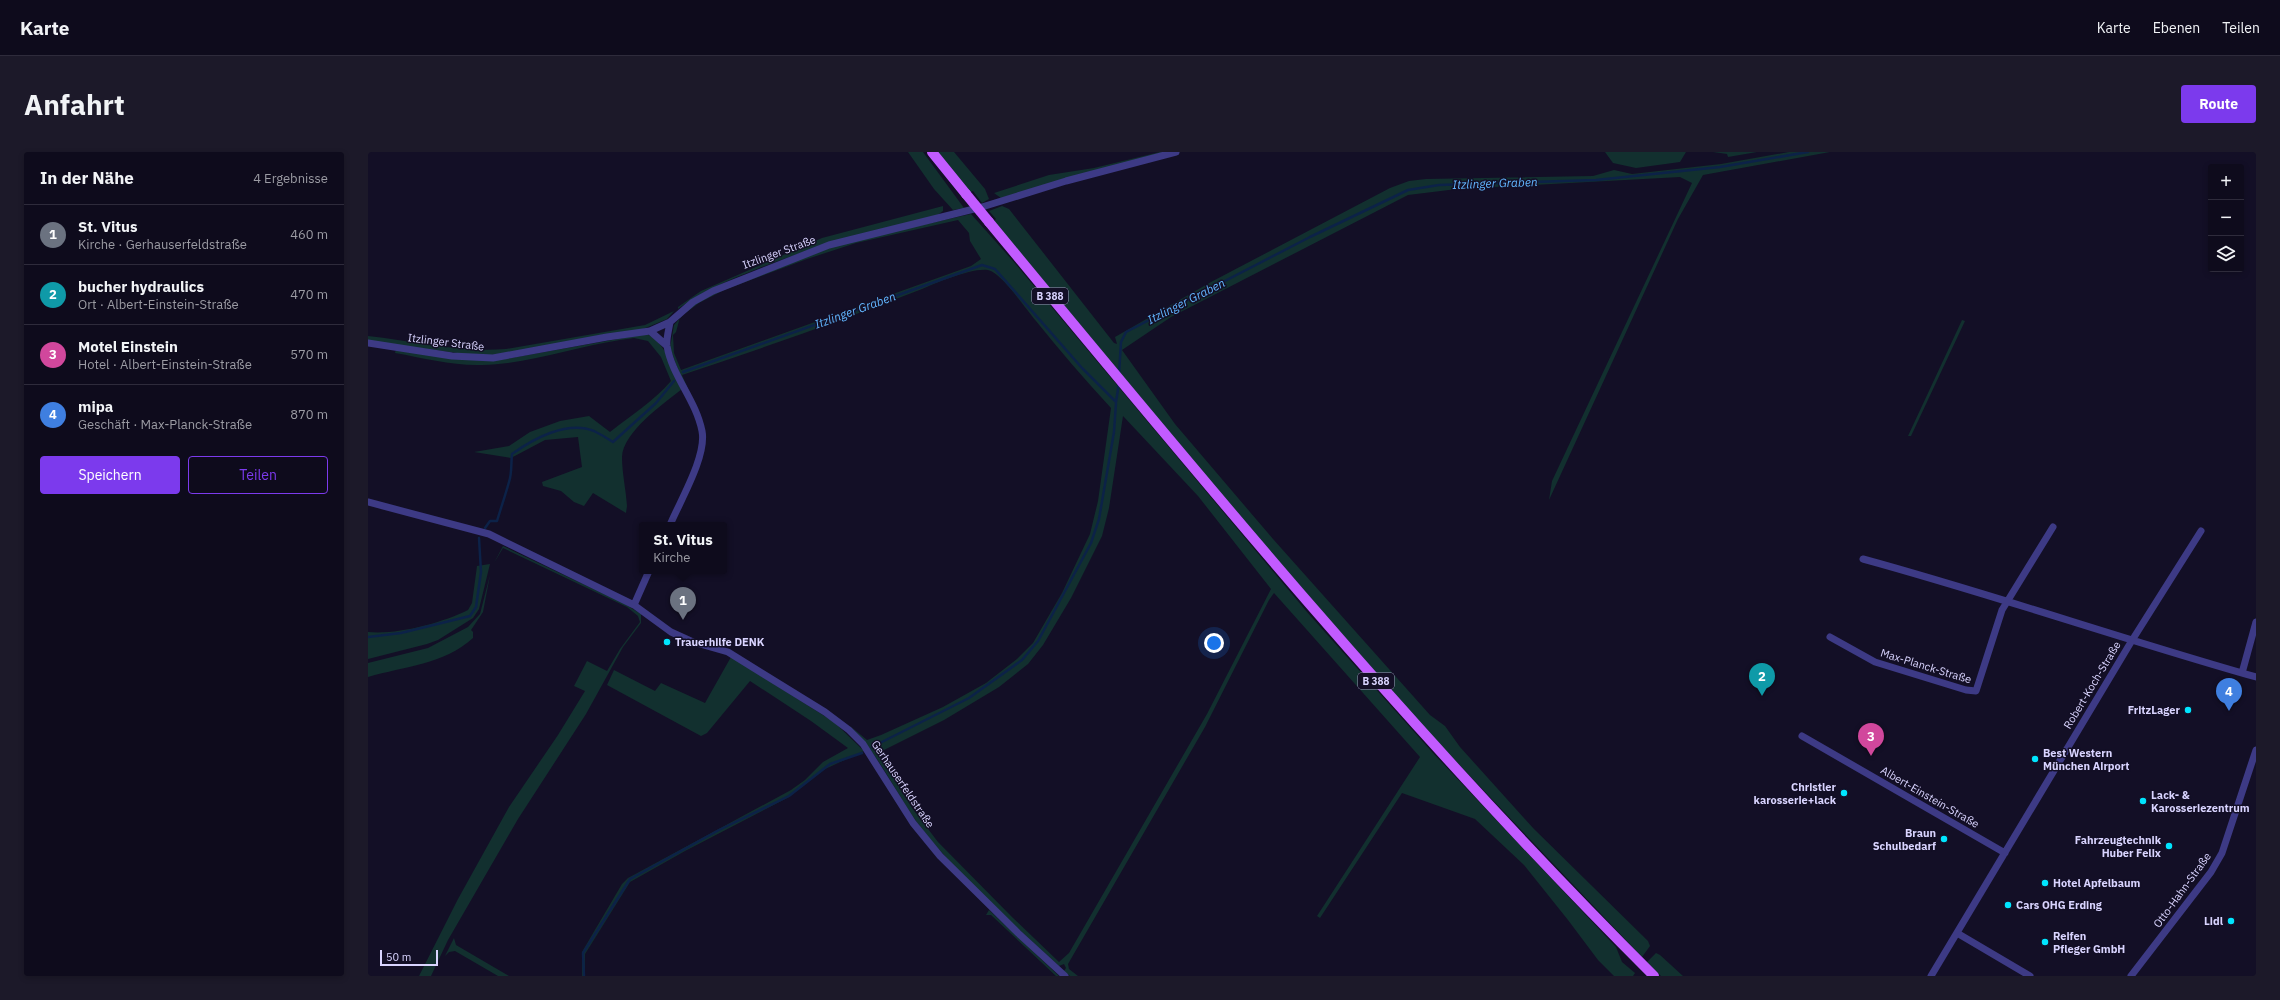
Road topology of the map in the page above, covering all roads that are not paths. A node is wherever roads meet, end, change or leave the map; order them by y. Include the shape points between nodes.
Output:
1 (932, 152) edge
2 (1176, 152) edge
3 (670, 322) junction
4 (650, 331) junction
5 (368, 343) edge
6 (666, 345) junction
7 (368, 502) edge
8 (671, 522) edge
9 (2053, 527) dead end
10 (2201, 531) dead end
11 (1863, 559) dead end
12 (648, 574) edge
13 (2007, 601) junction
14 (634, 605) junction
15 (2256, 622) edge
16 (1830, 637) dead end
17 (2131, 642) junction
18 (2242, 673) junction
19 (2256, 677) edge
20 (1802, 736) dead end
21 (2256, 750) edge
22 (2254, 764) edge
23 (2005, 853) junction
24 (1957, 933) junction
25 (1653, 975) edge
26 (1065, 976) edge
27 (1931, 976) edge
28 (2030, 976) edge
29 (2131, 976) edge

1 - 25 main road, B 388, bridge via 1283,575 1464,778
2 - 3 street, Itzlinger Straße via 1066,181 982,207 829,245 720,287 693,302
3 - 4 street, Itzlinger Straße
3 - 6 street
4 - 5 street, Itzlinger Straße via 607,336 493,358 452,356
4 - 6 street
6 - 8 street via 702,431 701,453
7 - 14 street, Gerhauserfeldstraße via 489,534
9 - 13 street
10 - 17 street, Robert-Koch-Straße
11 - 13 street
12 - 14 street
13 - 16 street, Max-Planck-Straße via 1978,687 1972,691 1875,662
13 - 17 street
14 - 26 street, Gerhauserfeldstraße via 671,632 693,642 728,652 745,661 849,730 867,750 913,823 940,856
15 - 18 street
17 - 18 street
17 - 23 street, Robert-Koch-Straße
18 - 19 street
20 - 23 street, Albert-Einstein-Straße
21 - 22 street, Otto-Hahn-Straße
22 - 29 street, Otto-Hahn-Straße via 2225,846 2211,872
23 - 24 street, Robert-Koch-Straße
24 - 27 street, Robert-Koch-Straße
24 - 28 street

